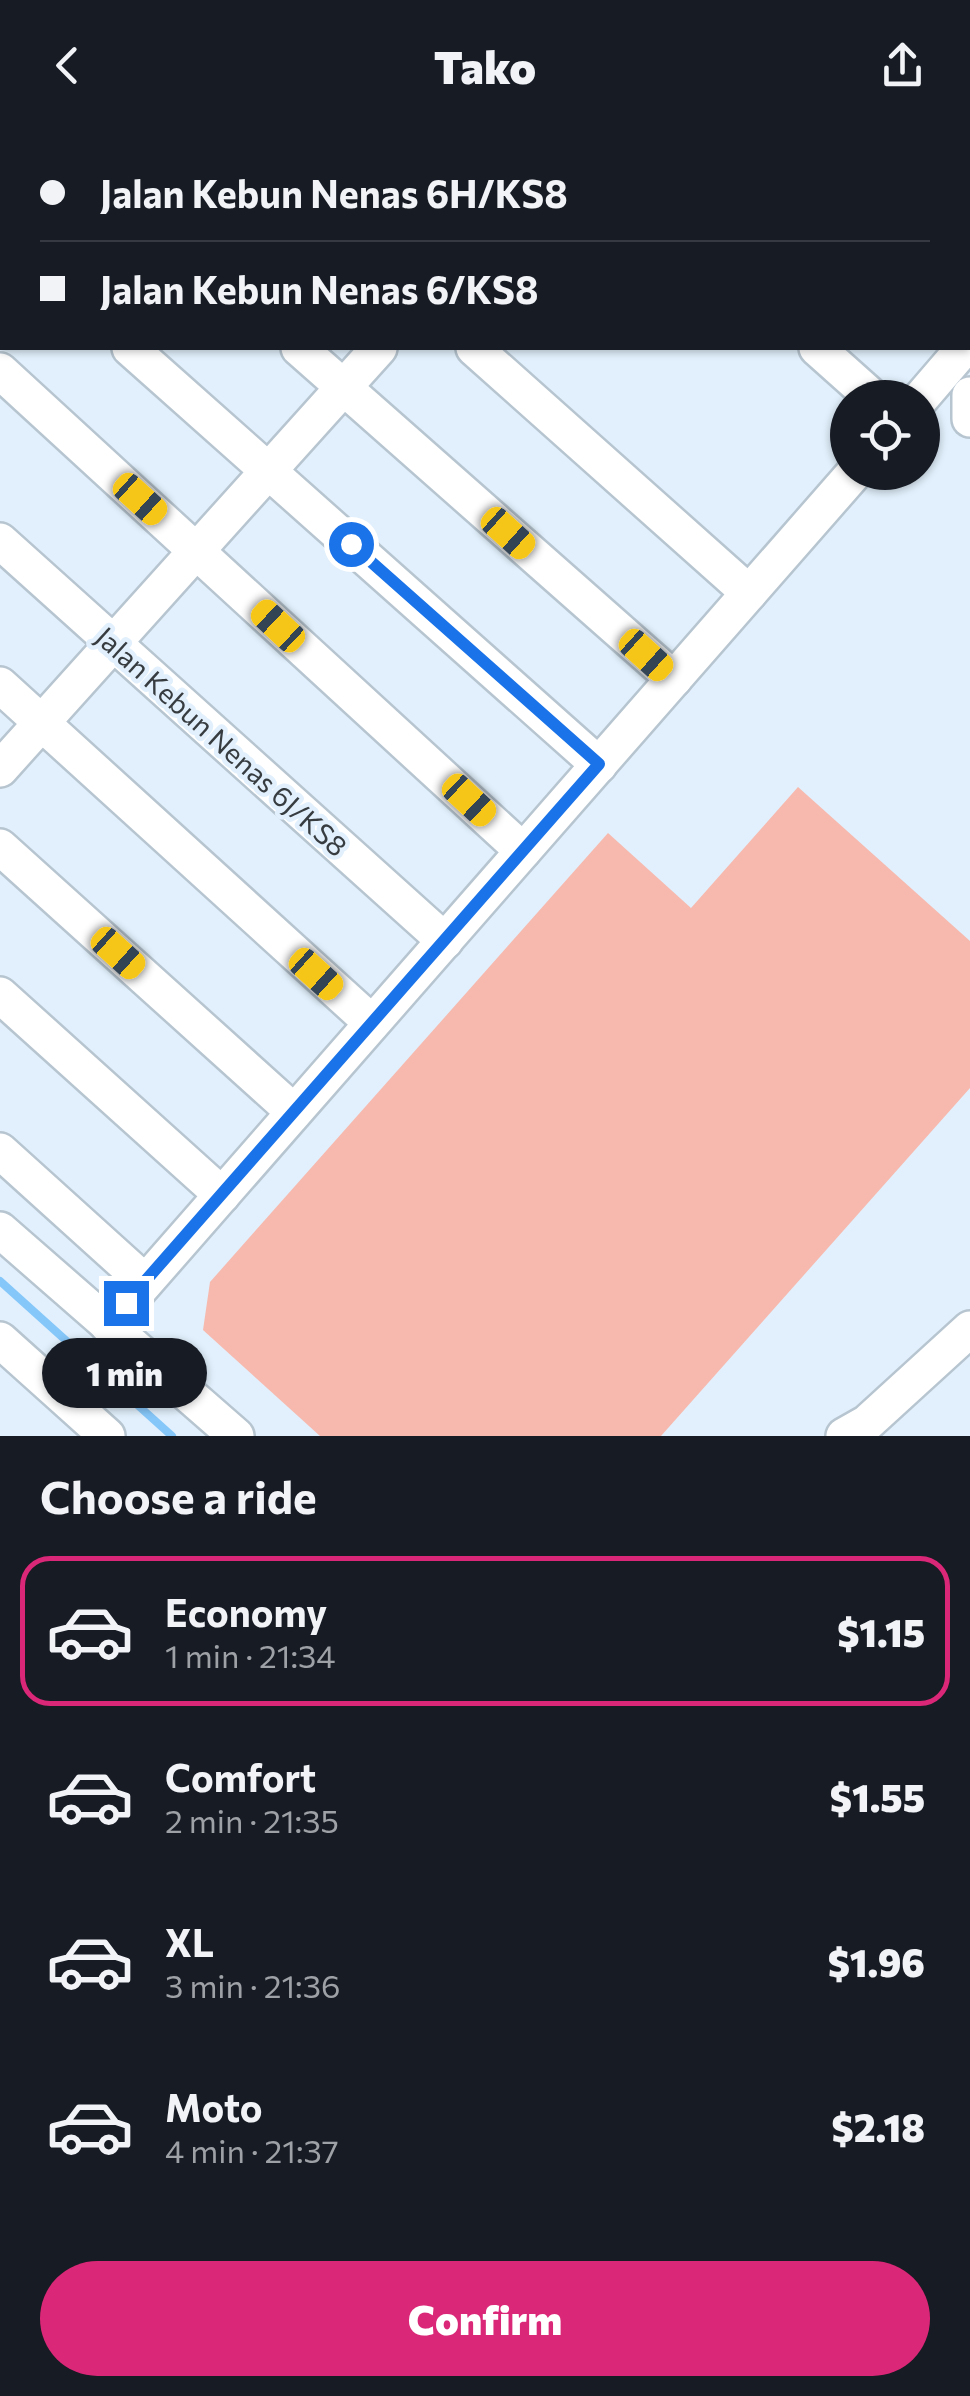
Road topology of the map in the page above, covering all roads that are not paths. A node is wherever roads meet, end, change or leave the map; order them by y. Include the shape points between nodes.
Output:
1 (132, 350) edge
2 (301, 350) edge
3 (377, 350) edge
4 (476, 350) edge
5 (818, 350) edge
6 (962, 350) edge
7 (0, 371) edge
8 (852, 380) edge
9 (936, 380) edge
10 (343, 387) junction
11 (970, 395) edge
12 (970, 419) edge
13 (268, 470) junction
14 (839, 490) edge
15 (0, 542) edge
16 (196, 550) junction
17 (750, 593) junction
18 (113, 644) junction
19 (674, 680) junction
20 (0, 686) edge
21 (42, 723) junction
22 (599, 764) junction
23 (0, 769) edge
24 (0, 847) edge
25 (524, 850) junction
26 (445, 940) junction
27 (0, 995) edge
28 (372, 1024) junction
29 (294, 1112) junction
30 (0, 1151) edge
31 (222, 1195) junction
32 (0, 1230) edge
33 (145, 1282) junction
34 (108, 1324) junction
35 (970, 1329) edge
36 (0, 1340) edge
37 (107, 1436) edge
38 (236, 1436) edge
39 (844, 1436) edge

1 - 13 street
2 - 10 street
3 - 10 street
4 - 17 street
5 - 8 street
6 - 9 street
7 - 16 street
10 - 13 street
10 - 19 street
11 - 12 street
13 - 16 street
13 - 22 street
14 - 17 street
15 - 18 street, Jalan Kebun Nenas 6J/KS8
16 - 18 street
16 - 25 street
17 - 19 street
18 - 21 street
18 - 26 street, Jalan Kebun Nenas 6J/KS8
19 - 22 street
20 - 21 street
21 - 23 street
21 - 28 street
22 - 25 street
24 - 29 street
25 - 26 street
26 - 28 street
27 - 31 street
28 - 29 street
29 - 31 street
30 - 33 street
31 - 33 street
32 - 34 street
33 - 34 street
34 - 38 street
35 - 39 street
36 - 37 street

